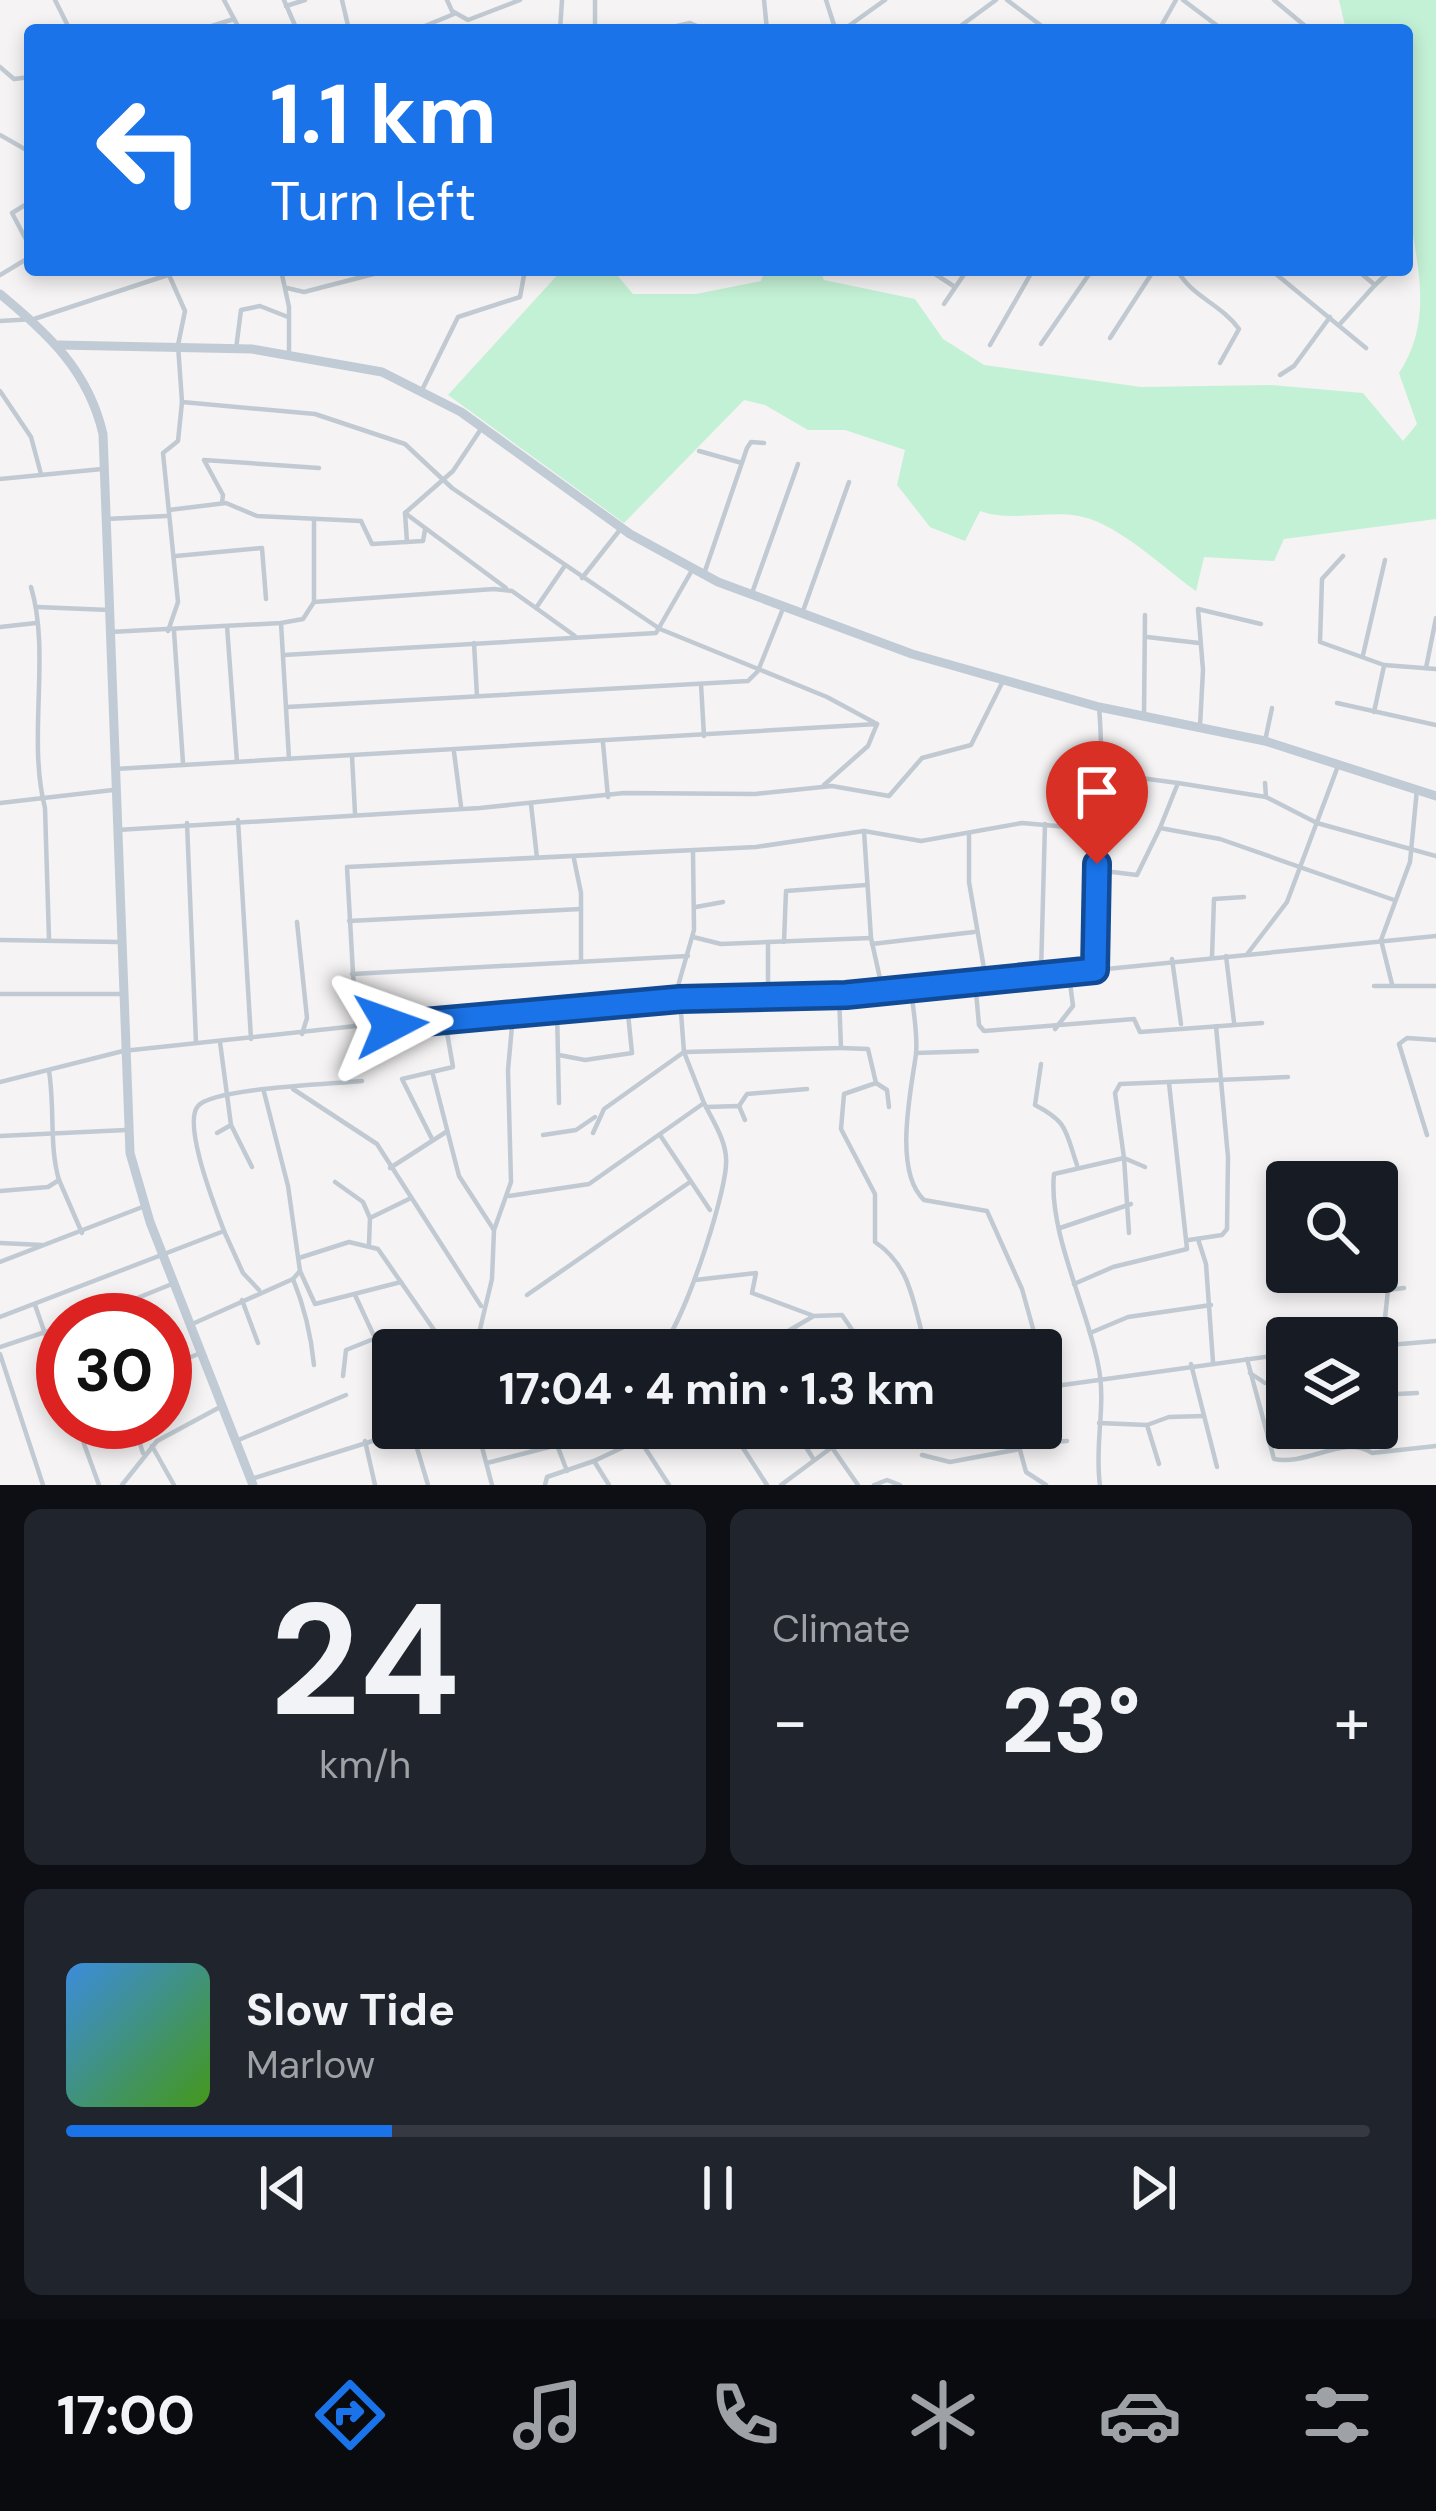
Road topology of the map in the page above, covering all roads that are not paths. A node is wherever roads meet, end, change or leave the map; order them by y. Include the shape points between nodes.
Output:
1 (224, 0) edge
2 (305, 0) edge
3 (447, 0) edge
4 (520, 0) edge
5 (885, 0) edge
6 (996, 0) edge
7 (1007, 0) edge
8 (1179, 0) edge
9 (1274, 0) edge
10 (285, 3) edge
11 (454, 14) junction
12 (234, 19) junction
13 (465, 20) junction
14 (218, 24) edge
15 (237, 24) edge
16 (430, 24) edge
17 (466, 24) edge
18 (851, 24) edge
19 (963, 24) edge
20 (1039, 24) edge
21 (1214, 24) edge
22 (1303, 24) edge
23 (24, 206) edge
24 (24, 236) edge
25 (167, 276) edge
26 (170, 276) edge
27 (283, 276) edge
28 (366, 276) edge
29 (524, 276) edge
30 (939, 276) edge
31 (963, 276) edge
32 (1030, 276) edge
33 (1088, 276) edge
34 (1150, 276) edge
35 (1181, 276) edge
36 (1279, 276) edge
37 (1364, 276) edge
38 (1385, 276) edge
39 (1375, 285) junction
40 (956, 287) junction
41 (287, 288) junction
42 (0, 294) edge
43 (944, 304) dead end
44 (1331, 316) junction
45 (288, 317) junction
46 (34, 319) junction
47 (0, 322) edge
48 (1340, 324) junction
49 (1110, 338) dead end
50 (1042, 344) dead end
51 (59, 345) junction
52 (178, 345) junction
53 (991, 345) dead end
54 (1366, 348) dead end
55 (236, 349) junction
56 (289, 354) junction
57 (1220, 363) dead end
58 (1280, 375) dead end
59 (422, 390) junction
60 (0, 391) edge
61 (182, 402) junction
62 (483, 426) junction
63 (764, 443) dead end
64 (699, 451) dead end
65 (742, 463) junction
66 (798, 464) dead end
67 (319, 467) dead end
68 (105, 468) junction
69 (41, 474) junction
70 (443, 477) junction
71 (0, 479) edge
72 (849, 482) dead end
73 (222, 503) junction
74 (168, 513) junction
75 (405, 513) junction
76 (106, 519) junction
77 (314, 519) junction
78 (621, 528) junction
79 (425, 530) junction
80 (407, 542) junction
81 (174, 556) junction
82 (1342, 556) dead end
83 (1385, 560) dead end
84 (565, 566) junction
85 (697, 574) junction
86 (581, 578) junction
87 (495, 585) junction
88 (31, 587) dead end
89 (752, 593) junction
90 (266, 599) dead end
91 (314, 602) junction
92 (785, 604) junction
93 (37, 607) junction
94 (536, 608) junction
95 (110, 610) junction
96 (803, 610) junction
97 (1145, 615) dead end
98 (1436, 619) edge
99 (36, 623) junction
100 (281, 623) junction
101 (1261, 624) dead end
102 (227, 626) junction
103 (0, 627) edge
104 (664, 628) junction
105 (171, 631) junction
106 (110, 632) junction
107 (577, 638) junction
108 (1147, 638) junction
109 (1199, 643) junction
110 (474, 644) junction
111 (1363, 655) junction
112 (284, 656) junction
113 (1384, 665) junction
114 (1426, 668) junction
115 (1436, 669) edge
116 (758, 671) junction
117 (1004, 678) junction
118 (701, 683) junction
119 (477, 696) junction
120 (1337, 703) dead end
121 (287, 707) junction
122 (1099, 707) junction
123 (1272, 708) dead end
124 (1374, 712) junction
125 (1144, 714) junction
126 (877, 724) junction
127 (1436, 725) edge
128 (1200, 726) junction
129 (704, 736) junction
130 (1265, 741) junction
131 (603, 743) junction
132 (454, 752) junction
133 (352, 756) junction
134 (289, 758) junction
135 (237, 762) junction
136 (1338, 763) junction
137 (183, 765) junction
138 (115, 769) junction
139 (1103, 773) junction
140 (1178, 783) junction
141 (1265, 783) dead end
142 (824, 786) junction
143 (116, 789) junction
144 (1417, 789) junction
145 (1436, 796) edge
146 (1266, 797) junction
147 (608, 799) junction
148 (44, 800) junction
149 (0, 803) edge
150 (531, 804) junction
151 (461, 807) junction
152 (355, 813) junction
153 (238, 820) junction
154 (187, 823) junction
155 (1317, 823) junction
156 (1045, 824) junction
157 (1100, 824) junction
158 (1160, 827) junction
159 (117, 830) junction
160 (864, 831) junction
161 (969, 834) junction
162 (1410, 846) junction
163 (693, 851) junction
164 (1436, 856) edge
165 (572, 857) junction
166 (537, 859) junction
167 (1300, 865) junction
168 (1096, 870) junction
169 (867, 885) junction
170 (1244, 897) dead end
171 (1394, 900) junction
172 (723, 902) dead end
173 (696, 907) junction
174 (581, 908) junction
175 (350, 921) junction
176 (297, 922) dead end
177 (976, 932) junction
178 (1436, 936) edge
179 (693, 937) junction
180 (49, 939) junction
181 (0, 940) edge
182 (872, 941) junction
183 (120, 942) junction
184 (768, 942) junction
185 (784, 942) junction
186 (1382, 944) junction
187 (1252, 953) junction
188 (688, 956) junction
189 (1226, 956) junction
190 (1212, 957) junction
191 (1172, 959) junction
192 (581, 961) junction
193 (1095, 970) junction
194 (1069, 973) junction
195 (352, 974) junction
196 (1041, 974) junction
197 (986, 980) junction
198 (975, 981) junction
199 (1392, 984) junction
200 (1375, 986) dead end
201 (1436, 986) edge
202 (911, 988) junction
203 (883, 992) junction
204 (0, 994) edge
205 (122, 994) junction
206 (838, 995) junction
207 (768, 998) junction
208 (677, 999) junction
209 (627, 1004) junction
210 (557, 1010) junction
211 (513, 1014) junction
212 (445, 1022) junction
213 (1234, 1023) junction
214 (1262, 1023) dead end
215 (1181, 1024) junction
216 (1216, 1025) junction
217 (356, 1026) junction
218 (1055, 1029) junction
219 (302, 1034) junction
220 (250, 1040) junction
221 (1436, 1040) edge
222 (196, 1042) junction
223 (220, 1042) junction
224 (841, 1048) junction
225 (123, 1051) junction
226 (977, 1051) dead end
227 (684, 1052) junction
228 (916, 1053) junction
229 (559, 1055) junction
230 (1041, 1064) dead end
231 (49, 1071) junction
232 (434, 1076) junction
233 (1288, 1077) dead end
234 (1221, 1079) junction
235 (0, 1082) edge
236 (362, 1082) dead end
237 (876, 1083) junction
238 (1169, 1083) junction
239 (292, 1089) junction
240 (807, 1089) dead end
241 (264, 1092) junction
242 (224, 1094) junction
243 (559, 1103) dead end
244 (705, 1105) junction
245 (739, 1106) junction
246 (889, 1108) dead end
247 (600, 1114) junction
248 (745, 1120) dead end
249 (231, 1125) junction
250 (128, 1130) junction
251 (217, 1132) dead end
252 (447, 1132) junction
253 (593, 1133) dead end
254 (53, 1134) junction
255 (544, 1135) dead end
256 (660, 1135) junction
257 (1427, 1135) dead end
258 (0, 1136) edge
259 (433, 1139) junction
260 (1124, 1158) junction
261 (1076, 1166) junction
262 (252, 1167) dead end
263 (1145, 1167) dead end
264 (390, 1168) junction
265 (59, 1180) junction
266 (335, 1182) dead end
267 (691, 1182) junction
268 (0, 1191) edge
269 (509, 1196) junction
270 (409, 1199) junction
271 (1130, 1204) junction
272 (145, 1206) junction
273 (712, 1213) junction
274 (370, 1218) junction
275 (1060, 1228) junction
276 (494, 1230) junction
277 (224, 1231) junction
278 (82, 1233) junction
279 (1129, 1233) dead end
280 (1198, 1239) junction
281 (1189, 1240) junction
282 (0, 1243) edge
283 (369, 1244) junction
284 (48, 1245) junction
285 (163, 1251) junction
286 (299, 1258) junction
287 (0, 1262) edge
288 (300, 1270) junction
289 (292, 1279) junction
290 (695, 1280) junction
291 (400, 1282) junction
292 (174, 1283) junction
293 (1073, 1284) junction
294 (1404, 1288) dead end
295 (259, 1290) junction
296 (151, 1293) edge
297 (178, 1293) edge
298 (354, 1294) junction
299 (527, 1295) dead end
300 (242, 1300) junction
301 (35, 1305) joint
302 (1211, 1305) junction
303 (483, 1309) junction
304 (814, 1316) junction
305 (0, 1317) edge
306 (1384, 1317) edge
307 (192, 1324) edge
308 (433, 1329) edge
309 (479, 1329) edge
310 (672, 1329) edge
311 (791, 1329) edge
312 (852, 1329) edge
313 (923, 1329) edge
314 (1033, 1329) edge
315 (372, 1330) edge
316 (192, 1331) edge
317 (1090, 1334) junction
318 (36, 1336) edge
319 (372, 1339) edge
320 (1436, 1341) edge
321 (258, 1343) dead end
322 (1398, 1344) edge
323 (0, 1350) edge
324 (200, 1353) junction
325 (192, 1356) edge
326 (1266, 1357) edge
327 (1247, 1359) junction
328 (1213, 1362) junction
329 (1191, 1364) junction
330 (314, 1365) dead end
331 (1250, 1373) junction
332 (343, 1376) dead end
333 (1100, 1376) junction
334 (1266, 1383) edge
335 (1062, 1384) edge
336 (1417, 1393) dead end
337 (1398, 1394) edge
338 (346, 1395) dead end
339 (222, 1406) junction
340 (1206, 1416) junction
341 (192, 1423) edge
342 (1099, 1423) junction
343 (1148, 1425) junction
344 (372, 1439) edge
345 (236, 1441) junction
346 (365, 1441) junction
347 (1067, 1441) dead end
348 (1062, 1442) edge
349 (1436, 1446) edge
350 (86, 1449) edge
351 (142, 1449) edge
352 (148, 1449) edge
353 (154, 1449) edge
354 (417, 1449) edge
355 (483, 1449) edge
356 (619, 1449) edge
357 (647, 1449) edge
358 (744, 1449) edge
359 (807, 1449) edge
360 (832, 1449) joint
361 (1010, 1449) edge
362 (1020, 1449) edge
363 (143, 1453) junction
364 (922, 1455) dead end
365 (594, 1460) junction
366 (814, 1460) junction
367 (487, 1463) junction
368 (1159, 1464) dead end
369 (1217, 1467) dead end
370 (567, 1471) junction
371 (252, 1482) edge
372 (44, 1485) edge
373 (99, 1485) edge
374 (122, 1485) edge
375 (174, 1485) edge
376 (375, 1485) edge
377 (428, 1485) edge
378 (492, 1485) edge
379 (545, 1485) edge
380 (609, 1485) edge
381 (668, 1485) edge
382 (767, 1485) edge
383 (781, 1485) edge
384 (857, 1485) edge
385 (874, 1485) edge
386 (899, 1485) edge
387 (1046, 1485) edge
388 (1100, 1485) edge

1 - 12 street
2 - 10 street
3 - 11 street
4 - 13 street
5 - 18 street
6 - 19 street
7 - 20 street
8 - 21 street
9 - 22 street
11 - 13 street
11 - 16 street
12 - 14 street
12 - 15 street
13 - 17 street
23 - 24 street via 12,213
25 - 46 street
26 - 52 street via 185,311
27 - 41 street
28 - 41 street via 304,292
29 - 59 street via 520,297 458,316
30 - 40 street
31 - 40 street
32 - 53 street
33 - 50 street
34 - 49 street
35 - 57 street via 1239,329
36 - 44 street
37 - 39 street
38 - 39 street
39 - 48 street
40 - 43 street
41 - 45 street
42 - 46 street
44 - 48 street
44 - 58 street
45 - 55 street via 260,306 241,310
45 - 56 street
46 - 47 street
46 - 51 street
48 - 54 street
51 - 52 street
51 - 68 street via 97,406
52 - 55 street
52 - 61 street
55 - 56 street
56 - 59 street via 382,372
59 - 62 street
60 - 69 street via 35,444
61 - 70 street via 355,423 404,444
61 - 74 street via 178,441 163,453
62 - 70 street
62 - 78 street
63 - 65 street via 752,442
64 - 65 street
65 - 85 street
66 - 89 street
67 - 73 street via 204,460
68 - 69 street
68 - 76 street
69 - 71 street
70 - 75 street
70 - 84 street
72 - 96 street
73 - 74 street
73 - 77 street
74 - 76 street
74 - 81 street
75 - 79 street
75 - 80 street
76 - 95 street
77 - 80 street via 361,521 372,544
77 - 91 street
78 - 85 street
78 - 86 street
79 - 80 street via 423,541
79 - 87 street
81 - 90 street via 262,548
81 - 105 street
82 - 111 street via 1322,579 1316,635
83 - 111 street
84 - 86 street
84 - 94 street
85 - 89 street
85 - 104 street
86 - 104 street
87 - 91 street
87 - 94 street
88 - 93 street
89 - 92 street
91 - 100 street via 303,619
92 - 96 street
92 - 116 street
93 - 95 street
93 - 99 street
94 - 107 street
95 - 106 street
96 - 117 street via 912,654
97 - 108 street
98 - 114 street
99 - 103 street
99 - 148 street
100 - 102 street
100 - 112 street
101 - 109 street via 1201,607
102 - 105 street
102 - 135 street
104 - 107 street
104 - 116 street
105 - 106 street
105 - 137 street
106 - 138 street
107 - 110 street
108 - 109 street
108 - 125 street
109 - 128 street
110 - 112 street
110 - 119 street
111 - 113 street
112 - 121 street
113 - 114 street
113 - 124 street
114 - 115 street
116 - 118 street via 748,681
116 - 126 street
117 - 122 street
117 - 142 street via 971,745 922,758 896,794
118 - 119 street
118 - 129 street
119 - 121 street
120 - 124 street
121 - 134 street
122 - 125 street
122 - 139 street
123 - 130 street
124 - 127 street
125 - 128 street
126 - 129 street
126 - 142 street via 868,746
128 - 130 street
129 - 131 street
130 - 136 street
131 - 132 street
131 - 147 street
132 - 133 street
132 - 151 street
133 - 134 street
133 - 152 street
134 - 135 street
135 - 137 street
136 - 144 street
136 - 155 street
137 - 138 street
138 - 143 street
139 - 140 street
139 - 157 street
140 - 146 street
140 - 158 street
141 - 146 street
142 - 147 street
143 - 148 street
143 - 159 street
144 - 145 street
144 - 162 street
146 - 155 street
147 - 150 street
148 - 149 street
148 - 180 street
150 - 151 street
150 - 166 street
151 - 152 street
152 - 153 street
153 - 154 street
153 - 220 street
154 - 159 street
154 - 222 street
155 - 162 street
155 - 167 street
156 - 157 street
156 - 161 street
156 - 196 street
157 - 168 street
158 - 167 street
158 - 168 street via 1137,875
159 - 183 street
160 - 161 street via 921,841
160 - 163 street
160 - 169 street
161 - 177 street
162 - 164 street
162 - 171 street
163 - 165 street
163 - 173 street
165 - 166 street
165 - 174 street
166 - 175 street via 347,867
167 - 171 street
167 - 187 street via 1287,902
168 - 193 street
169 - 182 street
169 - 185 street via 786,891
170 - 190 street via 1214,899
171 - 186 street
172 - 173 street
173 - 179 street
174 - 175 street
174 - 192 street
175 - 195 street
176 - 219 street
177 - 182 street
177 - 197 street
178 - 186 street
179 - 184 street
179 - 188 street
180 - 181 street
180 - 183 street
182 - 185 street
182 - 203 street
183 - 205 street
184 - 185 street
184 - 207 street
186 - 187 street
186 - 199 street
187 - 189 street
188 - 192 street
188 - 208 street
189 - 190 street
189 - 213 street
190 - 191 street
191 - 193 street
191 - 215 street
192 - 195 street
193 - 194 street
194 - 196 street
194 - 218 street via 1073,1006
195 - 217 street
196 - 197 street
197 - 198 street
198 - 202 street
198 - 218 street via 982,1030
199 - 200 street
199 - 201 street
202 - 203 street
202 - 228 street
203 - 206 street
204 - 205 street
205 - 225 street
206 - 207 street
206 - 224 street
207 - 208 street
208 - 209 street
208 - 227 street
209 - 210 street
209 - 229 street via 632,1053
210 - 211 street
210 - 229 street
211 - 212 street
211 - 269 street
212 - 217 street
212 - 232 street via 453,1067
213 - 214 street
213 - 216 street
215 - 216 street
215 - 218 street via 1140,1032 1136,1020 1106,1020
216 - 234 street
217 - 219 street
219 - 220 street
220 - 223 street
221 - 257 street via 1399,1044
222 - 223 street
222 - 225 street
223 - 242 street
224 - 227 street
224 - 237 street via 868,1049
225 - 231 street
225 - 250 street
226 - 228 street
227 - 244 street
227 - 247 street
228 - 314 street via 908,1152 918,1196 987,1211
229 - 243 street
230 - 261 street via 1035,1106 1064,1125
231 - 235 street
231 - 254 street
232 - 252 street
232 - 259 street via 402,1079
233 - 234 street
234 - 238 street
234 - 280 street via 1228,1229
236 - 239 street
237 - 246 street via 887,1090
237 - 313 street via 847,1090 841,1129 875,1194 874,1241 902,1264
238 - 260 street via 1118,1085
238 - 281 street
239 - 241 street
239 - 264 street via 370,1138
240 - 245 street via 747,1094
241 - 242 street
241 - 286 street
242 - 249 street
242 - 277 street via 195,1112 199,1156
244 - 245 street
244 - 256 street
244 - 273 street via 726,1158
245 - 248 street
247 - 253 street
247 - 255 street via 576,1130
249 - 251 street
249 - 262 street
250 - 254 street
250 - 272 street
252 - 259 street
252 - 276 street via 459,1176
254 - 258 street
254 - 265 street
256 - 267 street
256 - 269 street via 589,1184
259 - 264 street
260 - 261 street
260 - 263 street
260 - 271 street
261 - 275 street via 1052,1178
264 - 270 street
265 - 268 street
265 - 278 street
266 - 274 street via 363,1202
267 - 273 street
267 - 299 street
269 - 276 street
270 - 274 street
270 - 303 street
271 - 275 street
271 - 279 street
272 - 278 street
272 - 285 street
273 - 290 street
274 - 283 street
275 - 293 street
276 - 303 street
277 - 285 street
277 - 295 street
278 - 284 street
280 - 281 street
280 - 302 street
281 - 293 street via 1184,1253
282 - 284 street
283 - 286 street
283 - 291 street
284 - 287 street
285 - 292 street
285 - 301 street
286 - 288 street
288 - 289 street
288 - 298 street via 315,1304
289 - 295 street
289 - 330 street via 305,1302
290 - 304 street via 755,1273 752,1292
290 - 310 street
291 - 298 street
291 - 308 street
292 - 296 street
292 - 297 street
293 - 317 street
294 - 306 street via 1388,1290
295 - 300 street
298 - 315 street
300 - 307 street
300 - 321 street
301 - 305 street
302 - 317 street via 1128,1317
302 - 328 street
303 - 309 street
304 - 311 street
304 - 312 street via 842,1315
316 - 324 street
317 - 333 street
318 - 323 street
319 - 332 street via 348,1348
320 - 322 street
323 - 372 street
324 - 325 street
324 - 339 street
326 - 327 street
327 - 328 street
327 - 331 street
328 - 329 street
329 - 333 street
329 - 340 street
331 - 334 street
331 - 349 street via 1274,1459 1308,1460 1344,1446 1372,1453
333 - 335 street
333 - 342 street
336 - 337 street
338 - 345 street
339 - 341 street
339 - 345 street
340 - 343 street
340 - 369 street
342 - 343 street
342 - 388 street
343 - 368 street
344 - 346 street
345 - 371 street
346 - 371 street
346 - 376 street
347 - 348 street
350 - 373 street
351 - 363 street
352 - 363 street
353 - 375 street
354 - 377 street
355 - 367 street
356 - 365 street
357 - 381 street
358 - 382 street
359 - 366 street
360 - 366 street
360 - 384 street
361 - 364 street via 950,1462
362 - 387 street via 1028,1474
363 - 374 street
365 - 370 street
365 - 380 street
366 - 383 street
367 - 370 street via 554,1445
367 - 378 street
370 - 379 street
385 - 386 street

